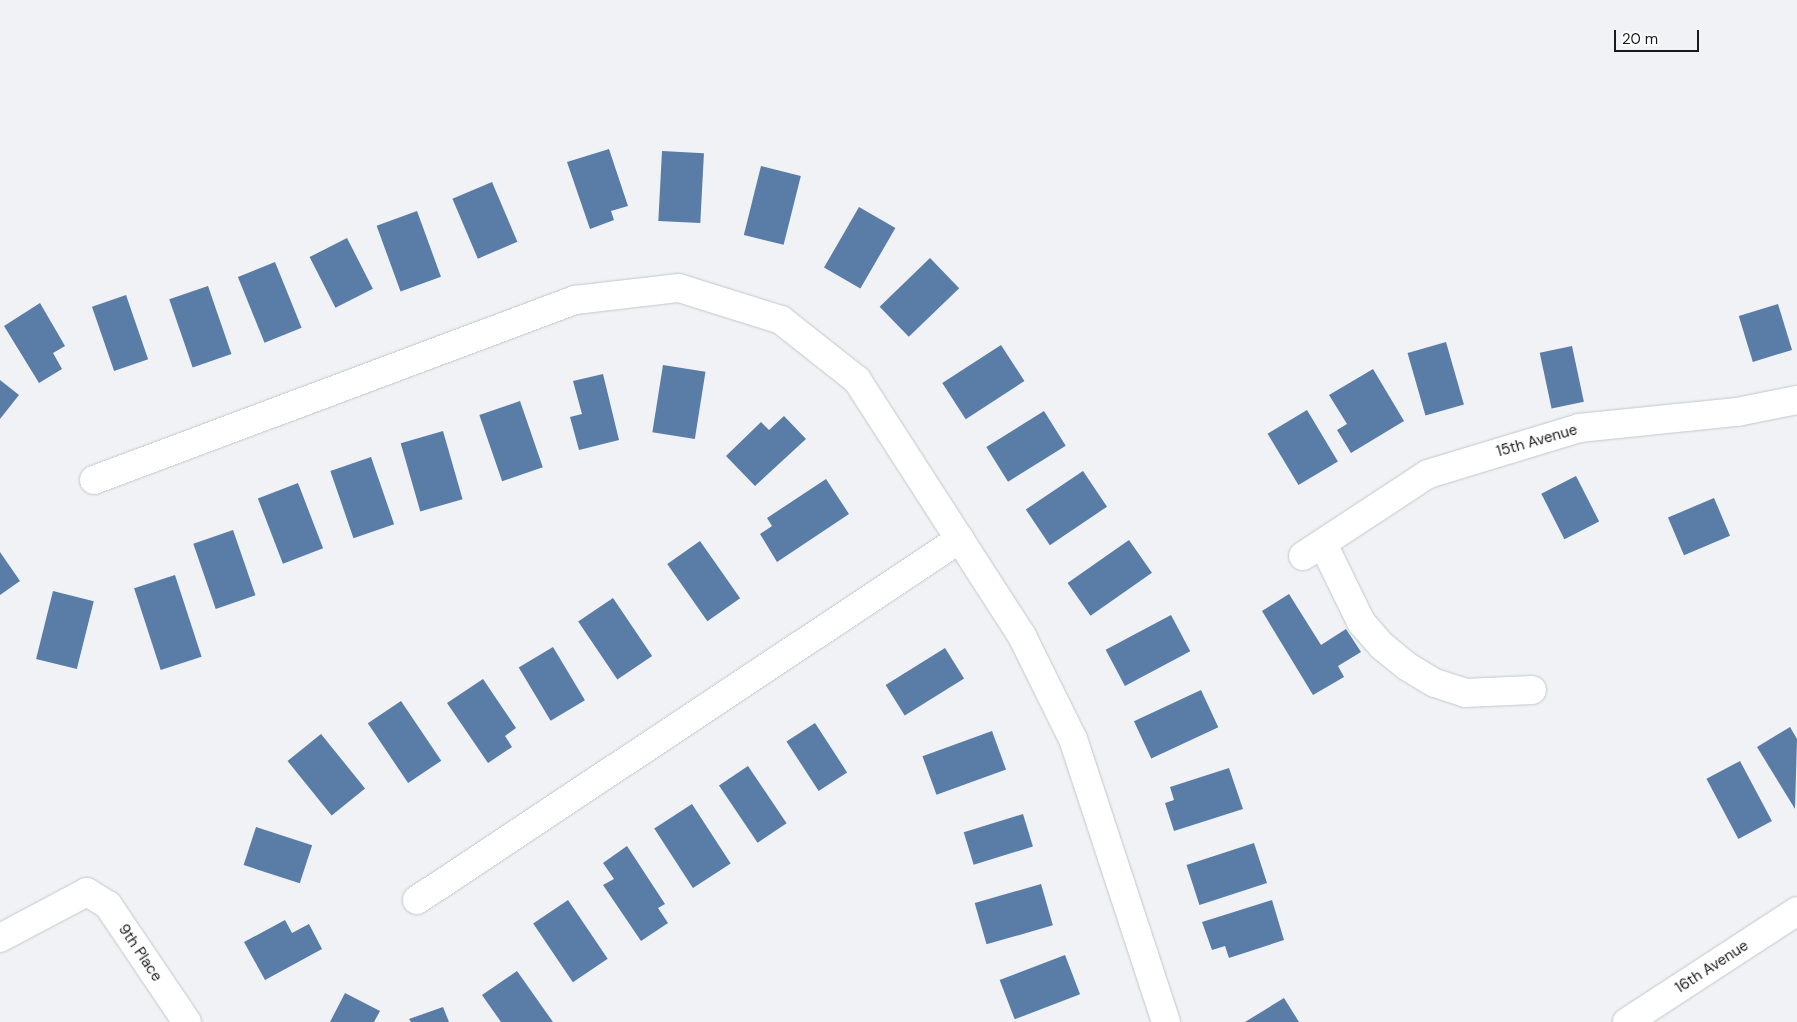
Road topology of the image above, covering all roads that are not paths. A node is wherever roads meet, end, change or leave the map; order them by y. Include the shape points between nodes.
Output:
1 (1797, 400) edge
2 (94, 480) dead end
3 (960, 539) junction
4 (1532, 690) dead end
5 (417, 900) dead end
6 (1797, 911) edge
7 (0, 938) edge
8 (187, 1022) edge
9 (1166, 1022) edge
10 (1627, 1022) edge

1 - 4 street, 15th Avenue via 1737,412 1579,428 1428,474 1313,550 1361,622 1382,646 1408,667 1435,684 1465,693
2 - 3 street via 575,300 680,288 781,320 857,380
3 - 5 street
3 - 9 street via 1022,636 1073,739
6 - 10 street, 16th Avenue
7 - 8 street, 9th Place via 87,892 108,905

